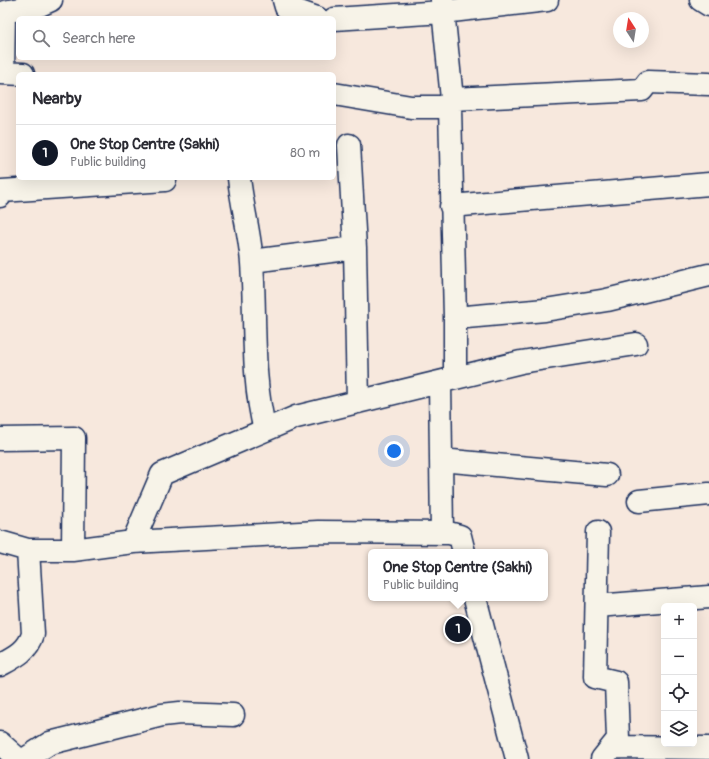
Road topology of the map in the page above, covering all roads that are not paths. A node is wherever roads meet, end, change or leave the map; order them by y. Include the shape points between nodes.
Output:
1 (51, 0) edge
2 (284, 0) edge
3 (547, 0) edge
4 (701, 0) edge
5 (709, 5) edge
6 (442, 6) edge
7 (311, 16) edge
8 (336, 19) edge
9 (9, 73) edge
10 (709, 84) edge
11 (336, 94) edge
12 (451, 103) junction
13 (349, 145) dead end
14 (165, 180) dead end
15 (239, 180) edge
16 (709, 184) edge
17 (0, 196) edge
18 (451, 206) junction
19 (355, 248) junction
20 (252, 261) junction
21 (709, 275) edge
22 (455, 318) junction
23 (636, 344) dead end
24 (448, 380) junction
25 (358, 402) junction
26 (265, 430) junction
27 (0, 440) edge
28 (441, 460) junction
29 (607, 475) dead end
30 (709, 494) edge
31 (639, 501) dead end
32 (598, 532) dead end
33 (442, 533) junction
34 (0, 542) edge
35 (133, 542) junction
36 (463, 549) edge
37 (28, 550) junction
38 (73, 550) junction
39 (709, 597) edge
40 (477, 601) edge
41 (596, 606) junction
42 (0, 665) edge
43 (233, 715) dead end
44 (0, 743) edge
45 (709, 748) edge
46 (607, 753) edge
47 (18, 759) edge
48 (25, 759) edge
49 (517, 759) edge

1 - 9 street via 40,5 4,12
2 - 7 street via 286,7
3 - 6 street
4 - 5 street
6 - 8 street
6 - 12 street
10 - 12 street via 648,82 642,90
11 - 12 street via 411,107
12 - 18 street
13 - 19 street
14 - 17 street via 2,191
15 - 20 street
16 - 18 street
18 - 22 street
19 - 20 street
19 - 25 street
20 - 26 street via 255,348 261,414
21 - 22 street via 607,300 545,310
22 - 24 street
23 - 24 street via 521,362
24 - 25 street
24 - 28 street
25 - 26 street via 296,417
26 - 35 street via 162,474
27 - 38 street via 74,438
28 - 29 street
28 - 33 street
30 - 31 street
32 - 41 street
33 - 35 street via 318,532
33 - 36 street via 460,536
34 - 37 street
35 - 38 street
37 - 38 street
37 - 42 street via 33,634 30,644 21,653
39 - 41 street
40 - 49 street
41 - 46 street via 596,677 616,682 618,739
43 - 48 street via 162,715 50,742
44 - 47 street
45 - 46 street

